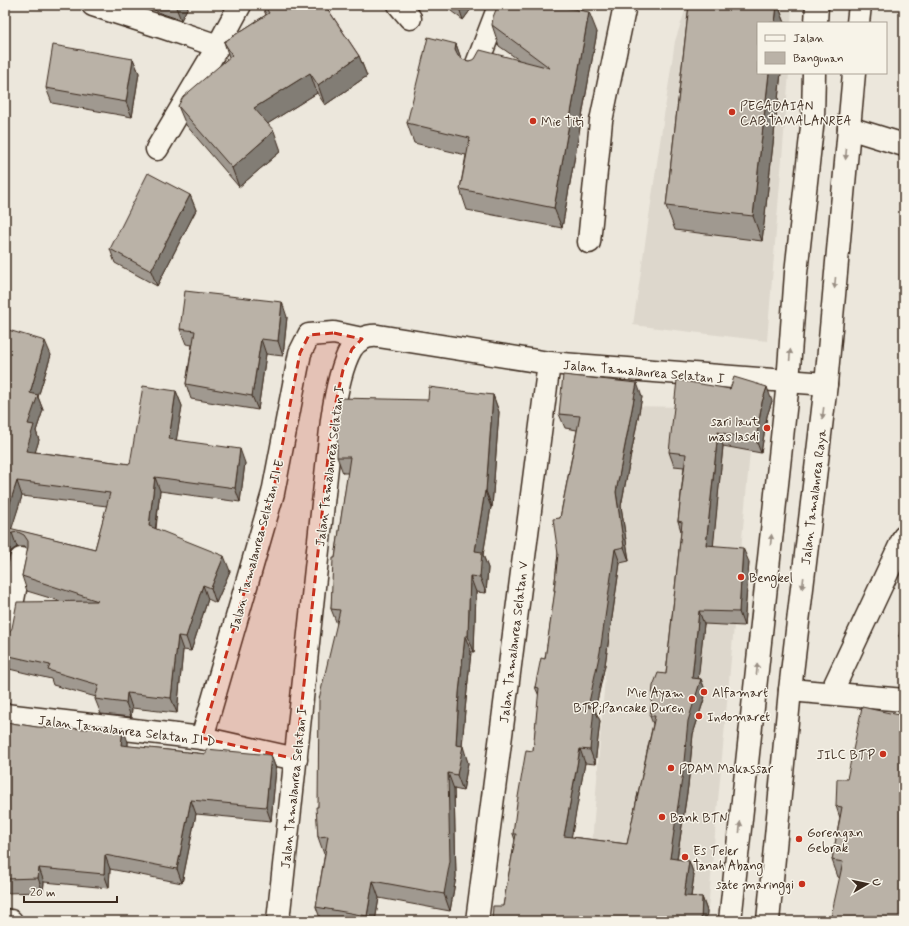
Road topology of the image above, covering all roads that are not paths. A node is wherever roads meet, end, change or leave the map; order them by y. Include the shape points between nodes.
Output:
1 (93, 5) edge
2 (240, 5) edge
3 (502, 5) edge
4 (625, 5) edge
5 (817, 5) edge
6 (860, 5) edge
7 (816, 22) edge
8 (858, 22) edge
9 (218, 46) junction
10 (475, 69) edge
11 (814, 74) edge
12 (854, 74) edge
13 (849, 128) junction
14 (904, 145) edge
15 (158, 149) dead end
16 (589, 242) dead end
17 (362, 339) junction
18 (549, 363) junction
19 (788, 382) junction
20 (826, 384) junction
21 (904, 537) edge
22 (21, 559) dead end
23 (5, 640) edge
24 (790, 690) junction
25 (831, 693) junction
26 (904, 700) edge
27 (5, 716) edge
28 (202, 738) junction
29 (296, 759) junction
30 (5, 920) edge
31 (11, 921) edge
32 (278, 921) edge
33 (477, 921) edge
34 (730, 921) edge
35 (768, 921) edge

1 - 9 street
2 - 9 street
3 - 10 street via 498,9
4 - 16 street via 601,121
5 - 7 street
6 - 8 street
9 - 15 street
19 -> 11 street via 796,273 813,118
12 - 13 street, Jalan Tamalanrea Raya
13 - 14 street
13 -> 20 street, Jalan Tamalanrea Raya
17 - 18 street, Jalan Tamalanrea Selatan I via 378,336
17 - 28 street, Jalan Tamalanrea Selatan II E via 334,333 309,335 300,353 273,493
17 - 29 street, Jalan Tamalanrea Selatan I via 352,349 343,370 336,398
18 - 19 street, Jalan Tamalanrea Selatan I
18 - 33 street, Jalan Tamalanrea Selatan V
19 - 20 street, Jalan Tamalanrea Selatan I
34 -> 19 street
20 -> 24 street, Jalan Tamalanrea Raya
21 - 25 street
22 - 23 street
24 - 25 street
24 - 35 street, Jalan Tamalanrea Raya
25 - 26 street
27 - 28 street, Jalan Tamalanrea Selatan II D
28 - 29 street, Jalan Tamalanrea Selatan II D
29 - 32 street, Jalan Tamalanrea Selatan I
30 - 31 street

